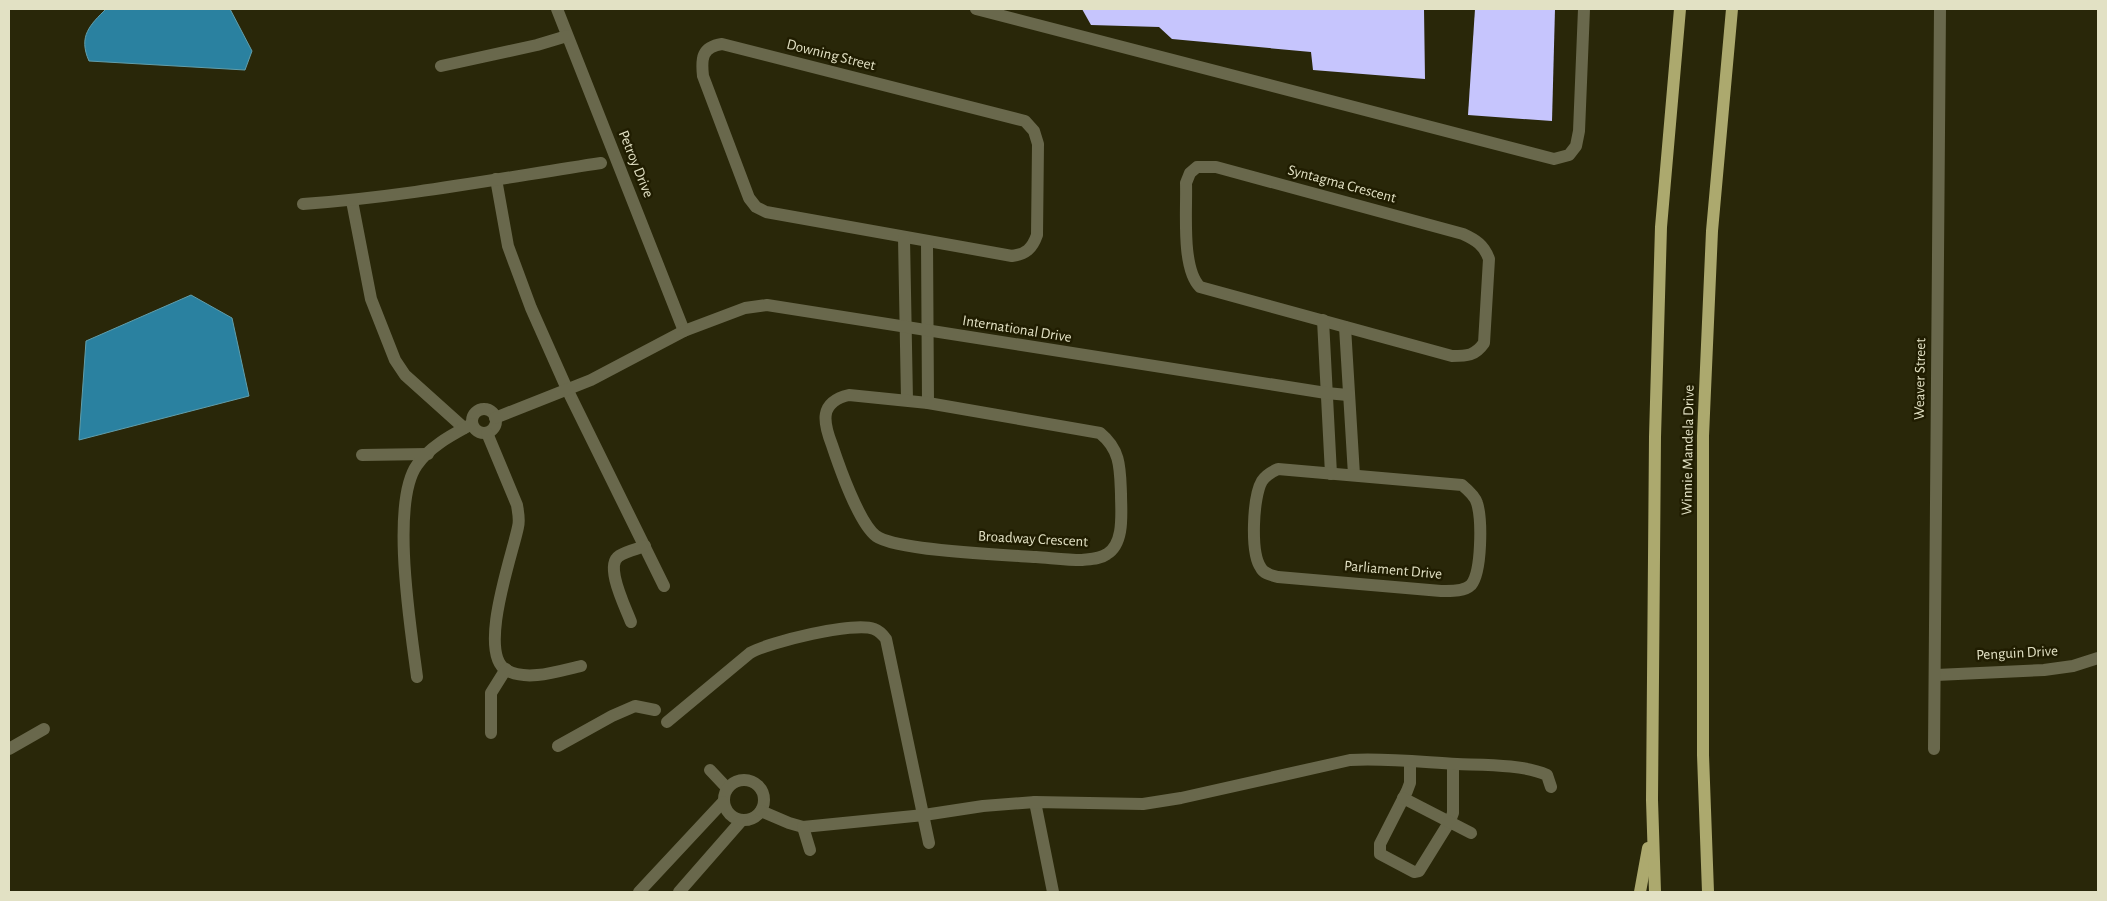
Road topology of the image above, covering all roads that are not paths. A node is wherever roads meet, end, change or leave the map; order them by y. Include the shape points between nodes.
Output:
1 (557, 9) edge
2 (976, 9) edge
3 (1584, 9) edge
4 (1680, 9) edge
5 (1732, 9) edge
6 (1940, 9) edge
7 (992, 11) edge
8 (568, 36) junction
9 (441, 66) dead end
10 (602, 163) dead end
11 (496, 179) junction
12 (352, 200) junction
13 (303, 204) dead end
14 (904, 238) junction
15 (927, 242) junction
16 (1323, 320) junction
17 (1345, 327) junction
18 (906, 328) junction
19 (928, 331) junction
20 (684, 332) junction
21 (567, 389) junction
22 (1326, 393) junction
23 (1348, 395) junction
24 (907, 400) junction
25 (928, 403) junction
26 (495, 418) junction
27 (468, 426) junction
28 (487, 433) junction
29 (428, 454) junction
30 (362, 455) dead end
31 (1331, 474) junction
32 (1354, 475) junction
33 (644, 546) junction
34 (664, 586) dead end
35 (631, 622) dead end
36 (2098, 658) edge
37 (581, 666) dead end
38 (506, 669) junction
39 (1936, 675) junction
40 (417, 677) dead end
41 (655, 710) dead end
42 (667, 722) dead end
43 (44, 729) dead end
44 (492, 733) dead end
45 (558, 746) dead end
46 (9, 749) edge
47 (1934, 749) dead end
48 (1410, 761) junction
49 (1453, 764) junction
50 (710, 770) dead end
51 (1551, 787) dead end
52 (727, 788) junction
53 (1403, 798) junction
54 (1652, 800) junction
55 (723, 802) junction
56 (1035, 802) junction
57 (761, 811) junction
58 (924, 815) junction
59 (742, 820) junction
60 (1450, 821) junction
61 (802, 827) junction
62 (1471, 833) dead end
63 (929, 843) dead end
64 (810, 850) dead end
65 (1706, 870) junction
66 (640, 892) edge
67 (679, 892) edge
68 (1053, 892) edge
69 (1640, 892) edge
70 (1655, 892) edge
71 (1708, 892) edge
72 (1716, 892) edge

1 - 8 street, Petroy Drive
2 - 7 street
3 - 7 street via 1576,146 1569,155 1554,158
4 - 54 main road via 1661,227 1655,437
5 - 65 main road, Winnie Mandela Drive via 1712,232 1703,436
6 - 39 street, Weaver Street
8 - 9 street
8 - 20 street, Petroy Drive
10 - 11 street
11 - 12 street
11 - 21 street via 508,246 518,277
12 - 13 street
12 - 27 street via 371,298 395,360 405,376
14 - 15 street, Downing Street
14 - 15 street, Downing Street via 766,212 756,207 749,198 703,76 701,60 706,51 722,44 1025,121 1034,131 1038,144 1037,235 1034,245 1021,255 1012,256
14 - 18 street
15 - 19 street
16 - 17 street, Syntagma Crescent
16 - 17 street, Syntagma Crescent via 1212,291 1194,281 1188,263 1186,183 1190,173 1197,167 1216,167 1463,234 1478,241 1486,250 1489,259 1486,336 1475,354 1452,356
16 - 22 street
17 - 23 street
18 - 19 street, International Drive
18 - 20 street, International Drive via 767,305 746,308
18 - 24 street
19 - 22 street, International Drive
19 - 25 street
20 - 21 street, International Drive
21 - 26 street, International Drive
21 - 33 street
22 - 23 street, International Drive
22 - 31 street
23 - 32 street
24 - 25 street, Broadway Crescent
24 - 25 street, Broadway Crescent via 849,395 835,399 825,415 826,431 841,472 868,529 878,537 912,546 1080,560 1098,558 1115,548 1121,521 1120,462 1115,449 1100,433
26 - 27 street via 487,409 480,409
26 - 28 street via 496,424
27 - 28 street
27 - 29 street via 437,444
28 - 38 street via 519,516 497,609 497,657
29 - 30 street
29 - 40 street via 416,465 404,512 404,570
31 - 32 street, Parliament Drive
31 - 32 street, Parliament Drive via 1278,470 1270,472 1263,480 1254,520 1257,561 1262,570 1278,577 1441,591 1461,590 1471,584 1478,566 1479,550 1477,502 1472,493 1455,483
33 - 34 street
33 - 35 street via 618,557 614,563 613,572
36 - 39 street, Penguin Drive via 2044,670
37 - 38 street via 526,675
38 - 44 street via 492,693
39 - 47 street, Weaver Street
41 - 45 street via 634,706
42 - 58 street via 750,653 762,647 861,626 875,629 886,639
43 - 46 street
48 - 49 street
48 - 53 street via 1410,783
48 - 56 street via 1350,760 1143,804
49 - 51 street via 1540,772 1547,775
49 - 60 street via 1453,813
50 - 52 street
52 - 55 street
52 - 57 street via 738,780 753,781 763,791
53 - 60 street
53 - 60 street via 1379,850 1380,854 1414,872 1419,871
54 - 69 main road
54 - 70 main road
55 - 59 street via 730,815
55 - 66 street
56 - 58 street
56 - 68 street
57 - 59 street via 756,817
57 - 61 street
58 - 61 street
58 - 63 street
59 - 67 street
60 - 62 street
61 - 64 street
65 - 71 main road, Winnie Mandela Drive
65 - 72 main road

